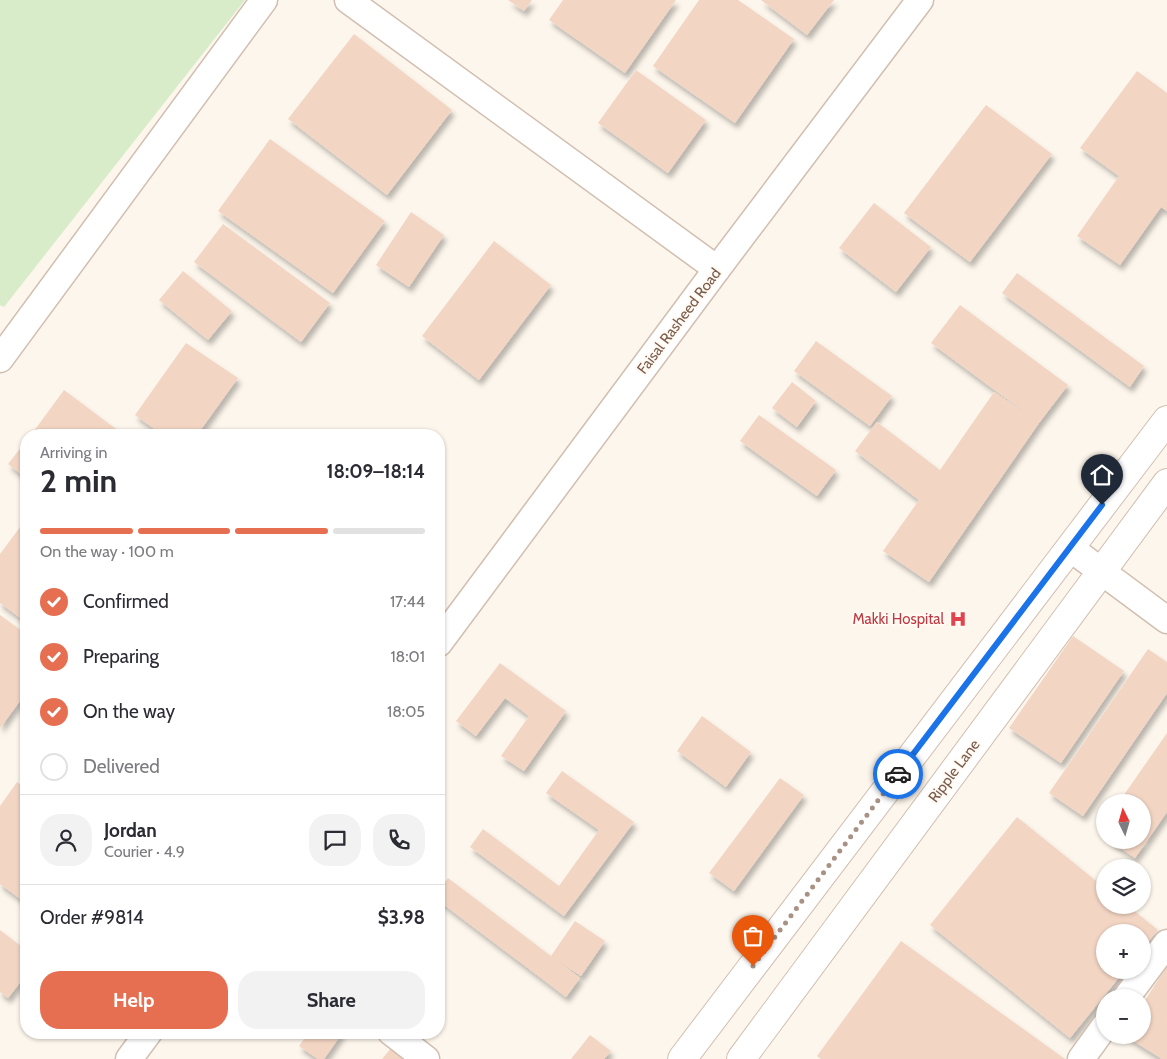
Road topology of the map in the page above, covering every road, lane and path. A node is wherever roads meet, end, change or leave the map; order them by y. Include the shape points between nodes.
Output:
1 (264, 0) edge
2 (348, 0) edge
3 (920, 0) edge
4 (717, 269) junction
5 (4, 346) edge
6 (1167, 420) edge
7 (1167, 483) edge
8 (1070, 548) junction
9 (1102, 571) junction
10 (1167, 620) edge
11 (445, 636) edge
12 (1167, 943) edge
13 (1133, 989) edge
14 (1096, 1038) edge
15 (144, 1039) edge
16 (400, 1039) edge
17 (130, 1059) edge
18 (426, 1059) edge
19 (682, 1059) edge
20 (741, 1059) edge
21 (1080, 1059) edge

1 - 5 street
2 - 4 street
3 - 4 street, Faisal Rasheed Road
4 - 11 street, Faisal Rasheed Road
6 - 8 street
7 - 9 street, Ripple Lane
8 - 9 street
8 - 19 street
9 - 10 street
9 - 20 street, Ripple Lane
12 - 13 street
14 - 21 street
15 - 17 street
16 - 18 street

